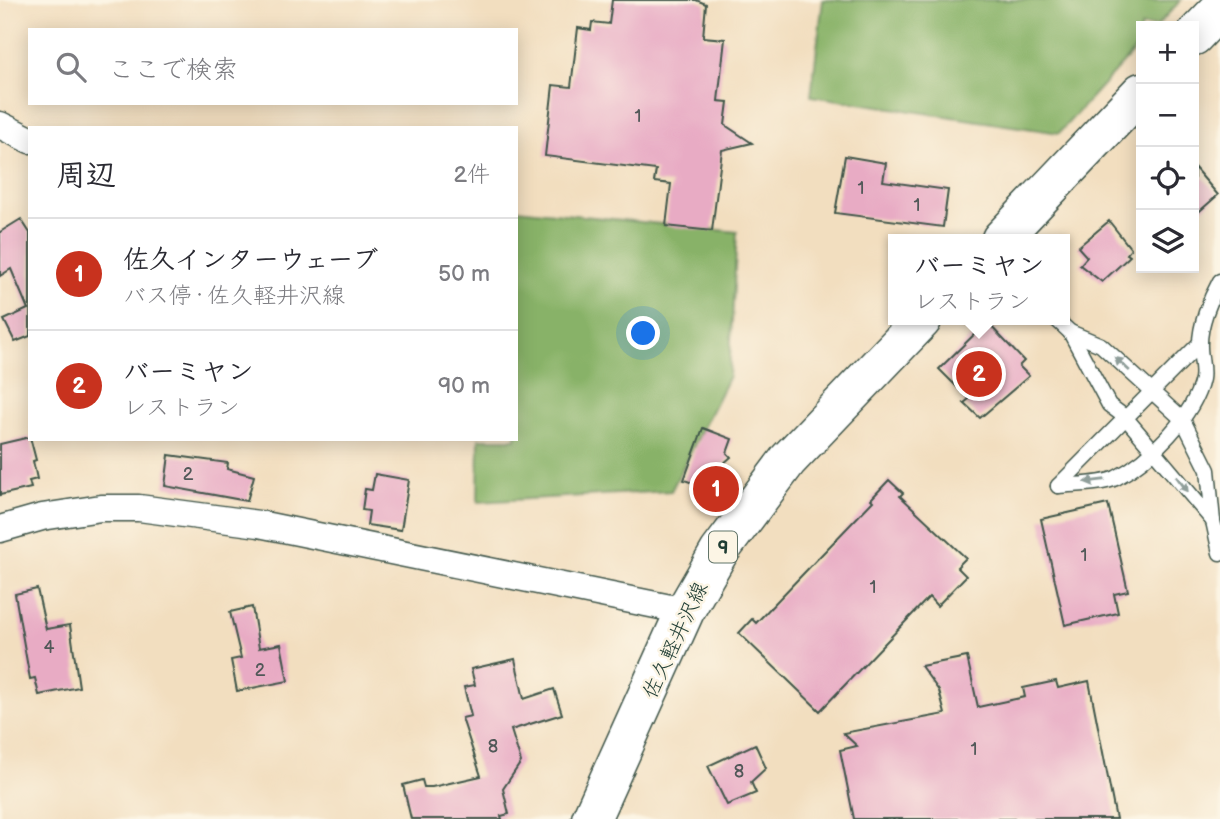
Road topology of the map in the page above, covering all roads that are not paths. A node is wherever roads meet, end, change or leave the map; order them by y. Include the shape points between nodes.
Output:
1 (1220, 9) edge
2 (1199, 31) edge
3 (1136, 97) edge
4 (0, 125) edge
5 (28, 139) edge
6 (1006, 234) edge
7 (1220, 281) edge
8 (917, 325) edge
9 (1062, 325) edge
10 (1070, 332) junction
11 (1199, 344) junction
12 (1153, 391) junction
13 (1125, 417) junction
14 (1183, 420) junction
15 (1153, 450) junction
16 (1213, 521) junction
17 (0, 529) edge
18 (1220, 553) edge
19 (685, 611) junction
20 (591, 819) edge

1 - 2 main road
3 - 6 main road
4 - 5 street
7 - 11 lane
8 - 19 main road, 佐久軽井沢線 / 9 via 788,460 719,552
9 - 10 lane
12 -> 10 lane via 1101,345
10 - 13 lane via 1110,405
11 - 12 lane
11 - 14 lane via 1202,376
12 - 13 lane
12 - 14 lane
13 - 15 lane
15 -> 13 lane via 1115,479 1058,486
14 - 15 lane
14 - 16 lane via 1208,470
15 -> 16 lane
16 - 18 lane
17 - 19 street via 41,517 139,508 259,524
19 - 20 main road, 佐久軽井沢線 / 9

